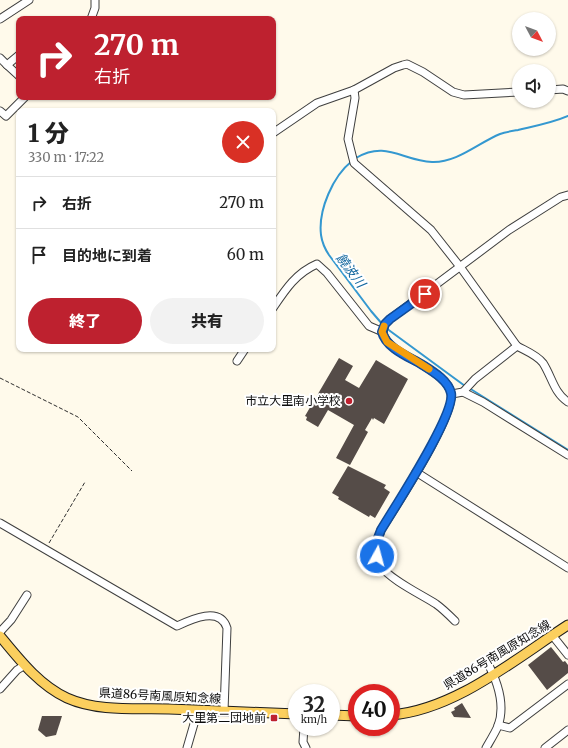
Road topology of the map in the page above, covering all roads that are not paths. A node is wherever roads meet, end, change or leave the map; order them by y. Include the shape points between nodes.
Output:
1 (29, 0) edge
2 (95, 0) edge
3 (92, 16) edge
4 (0, 19) edge
5 (0, 58) edge
6 (16, 58) edge
7 (7, 65) junction
8 (16, 73) edge
9 (354, 90) junction
10 (556, 90) edge
11 (568, 91) edge
12 (512, 92) edge
13 (22, 100) edge
14 (0, 110) edge
15 (276, 131) edge
16 (568, 196) edge
17 (461, 268) junction
18 (276, 304) edge
19 (382, 332) junction
20 (517, 346) junction
21 (243, 352) edge
22 (237, 362) dead end
23 (465, 390) junction
24 (452, 394) junction
25 (568, 402) edge
26 (568, 455) edge
27 (416, 472) junction
28 (0, 523) edge
29 (568, 568) edge
30 (27, 595) dead end
31 (455, 621) dead end
32 (568, 626) edge
33 (0, 632) edge
34 (552, 635) junction
35 (0, 636) edge
36 (568, 655) edge
37 (486, 660) dead end
38 (25, 665) junction
39 (493, 674) junction
40 (568, 684) edge
41 (0, 689) edge
42 (198, 710) junction
43 (224, 711) junction
44 (400, 713) edge
45 (288, 714) edge
46 (498, 725) junction
47 (568, 730) edge
48 (304, 736) edge
49 (187, 748) edge
50 (306, 748) edge
51 (486, 748) edge
52 (545, 748) edge

1 - 4 street
2 - 3 street
5 - 7 street
6 - 7 street
7 - 8 street
9 - 12 street via 394,68 407,64 458,94
9 - 15 street via 317,103
9 - 17 street via 348,139 354,163 431,230
10 - 11 street
13 - 14 street via 6,116
16 - 17 street via 561,197 535,212
17 - 19 street via 390,319
17 - 20 street
18 - 19 street via 292,280 317,264 369,326
19 - 24 street via 387,342 439,377 448,385
20 - 23 street
20 - 25 street via 543,362 553,384 562,398
21 - 22 street
23 - 24 street
23 - 26 street
24 - 27 street via 449,410
27 - 29 street
27 - 31 street via 381,530 376,543 377,556 381,567 399,582 437,605
28 - 43 street via 177,626 196,617 221,618 227,628
30 - 33 street
32 - 34 main road, 県道86号南風原知念線
34 - 36 street
34 - 39 main road, 県道86号南風原知念線
35 - 38 main road, 県道86号南風原知念線
37 - 39 street
38 - 41 street
38 - 42 main road, 県道86号南風原知念線 via 51,688 67,698 85,704 115,708
39 - 44 main road, 県道86号南風原知念線 via 444,701
39 - 46 street via 500,703
40 - 46 street via 510,728
42 - 43 main road, 県道86号南風原知念線
42 - 49 street
43 - 45 main road, 県道86号南風原知念線
46 - 51 street
47 - 52 street
48 - 50 street

